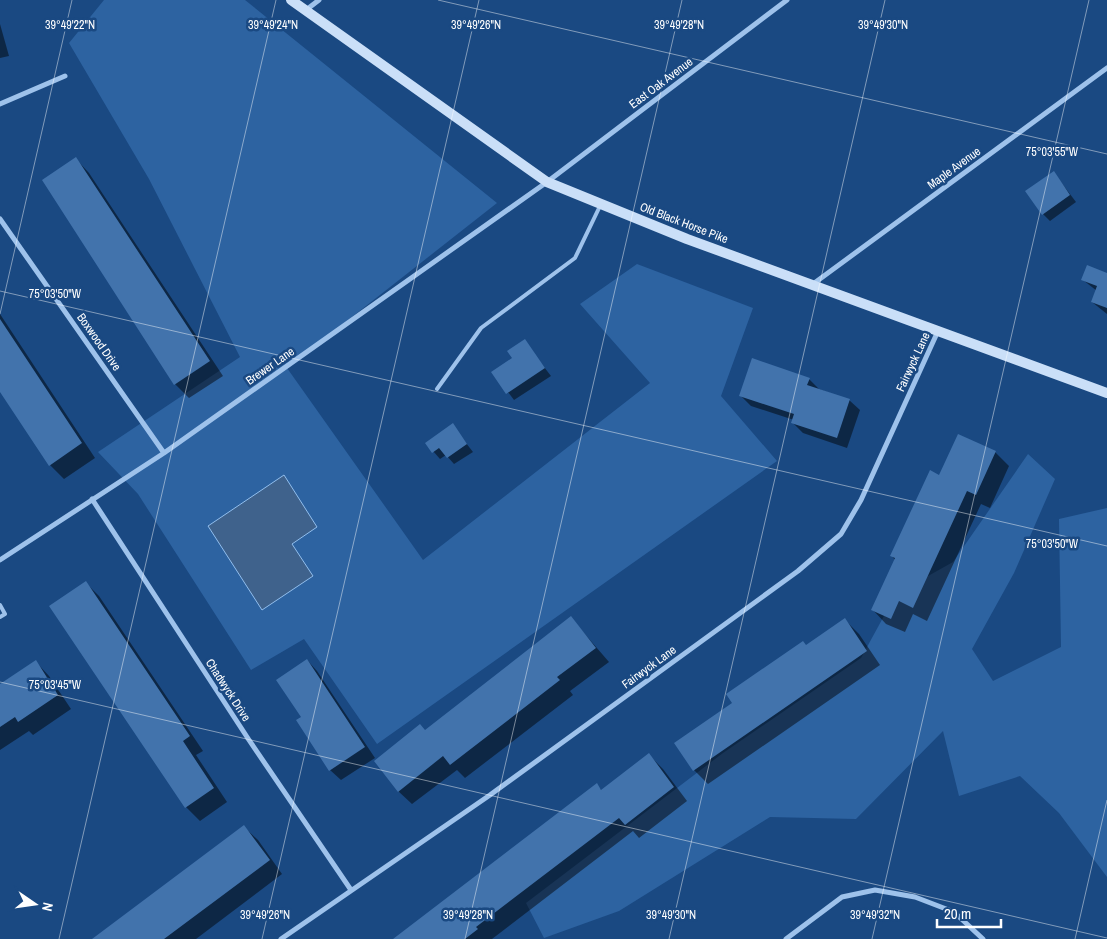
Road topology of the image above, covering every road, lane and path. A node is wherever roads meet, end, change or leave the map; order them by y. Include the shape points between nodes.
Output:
1 (291, 0) edge
2 (319, 0) edge
3 (787, 0) edge
4 (305, 10) junction
5 (1107, 68) edge
6 (65, 76) dead end
7 (0, 104) edge
8 (548, 182) junction
9 (600, 204) junction
10 (0, 219) edge
11 (813, 284) junction
12 (938, 331) junction
13 (437, 389) dead end
14 (1107, 393) edge
15 (164, 453) junction
16 (92, 499) junction
17 (0, 560) edge
18 (0, 605) edge
19 (0, 617) edge
20 (351, 890) junction
21 (281, 939) edge
22 (786, 939) edge
23 (982, 939) edge

1 - 4 street, Old Black Horse Pike
2 - 4 street
3 - 8 street, East Oak Avenue
4 - 8 street, Old Black Horse Pike
5 - 11 street, Maple Avenue
6 - 7 street
8 - 9 street, Old Black Horse Pike
8 - 15 street, Brewer Lane
9 - 11 street, Old Black Horse Pike
9 - 13 lane via 574,258 481,328
10 - 15 street, Boxwood Drive
11 - 12 street, Old Black Horse Pike
12 - 14 street, Old Black Horse Pike
12 - 20 street, Fairwyck Lane via 861,500 841,534 798,571 506,784
15 - 16 street, Brewer Lane
16 - 17 street, Brewer Lane
16 - 20 street, Chadwyck Drive
18 - 19 lane via 5,614
20 - 21 street, Fairwyck Lane
22 - 23 street via 842,897 874,890 915,897 954,912

